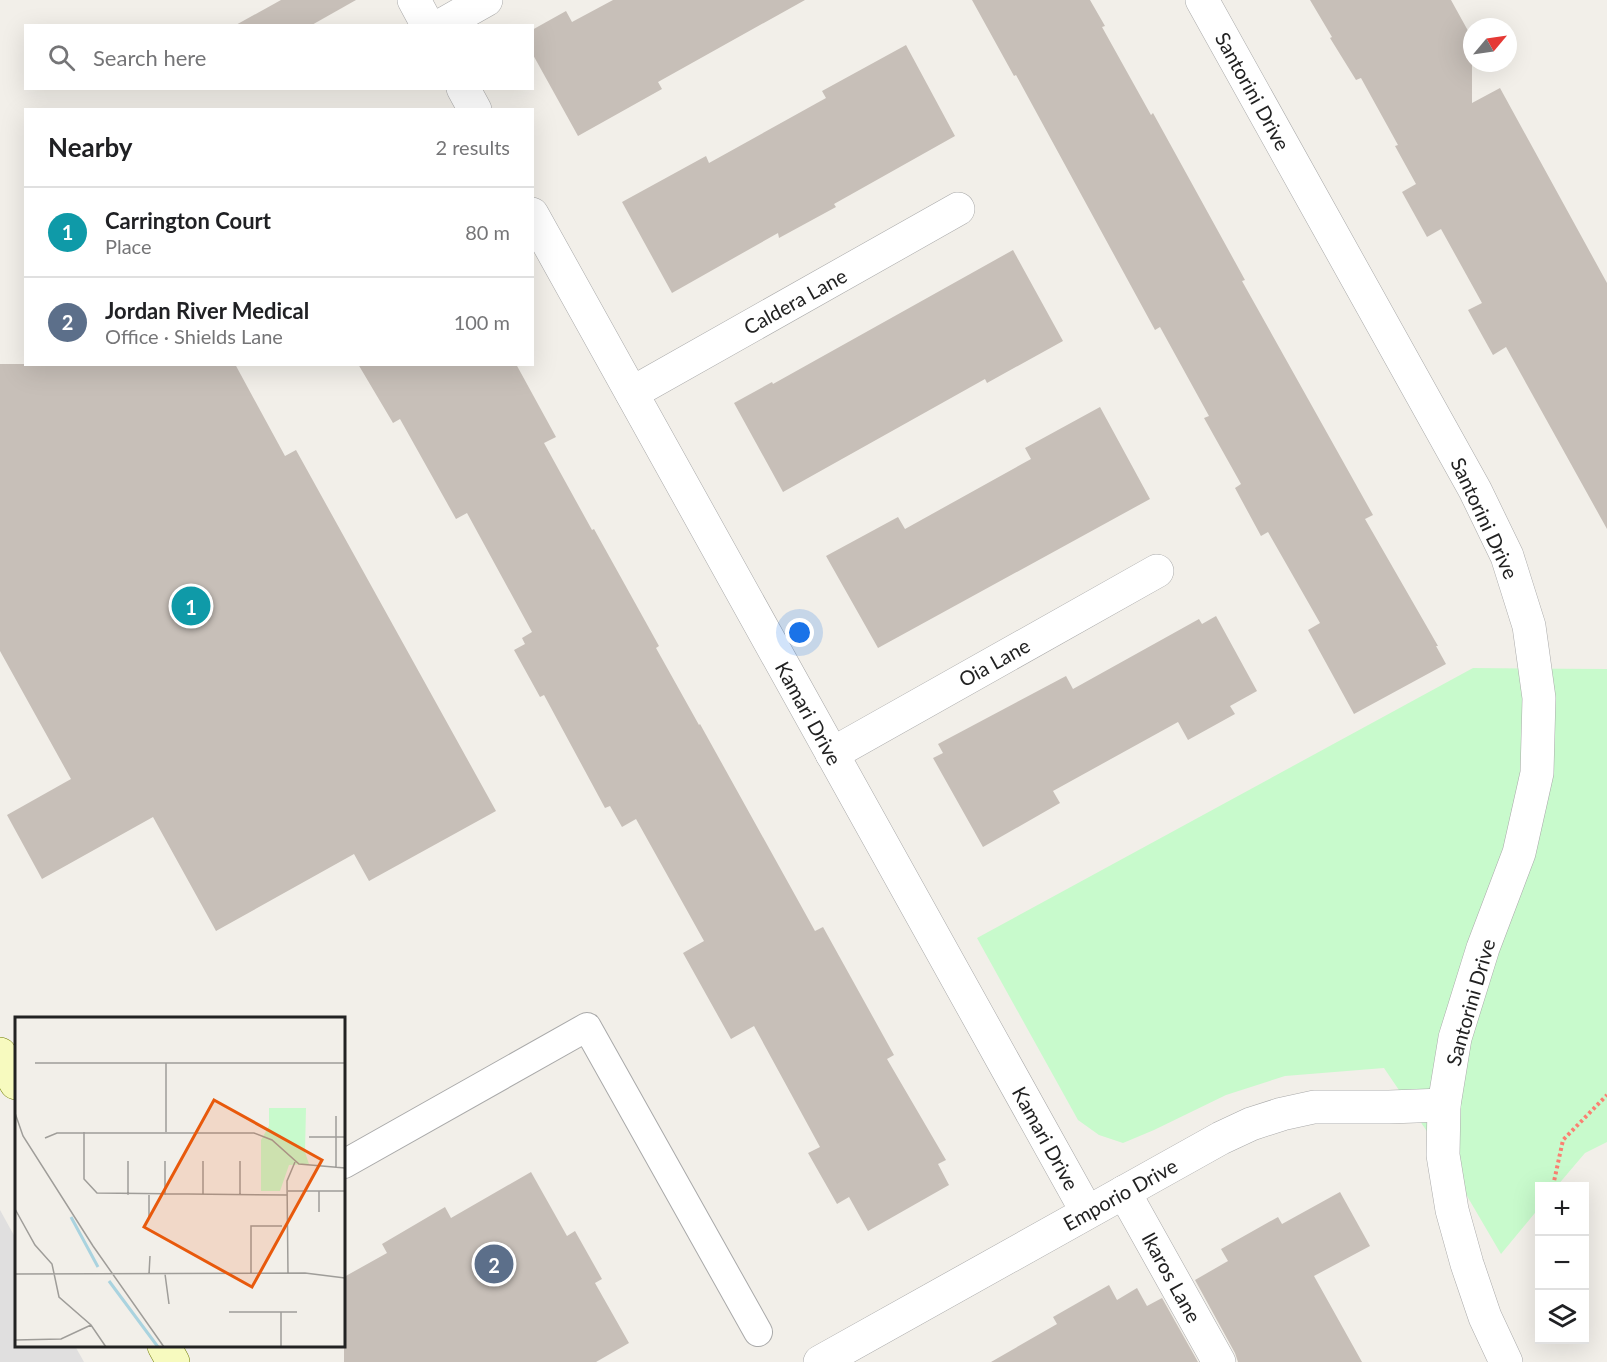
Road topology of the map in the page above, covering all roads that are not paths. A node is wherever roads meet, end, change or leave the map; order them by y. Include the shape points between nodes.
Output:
1 (414, 0) edge
2 (486, 0) edge
3 (1202, 0) edge
4 (427, 24) edge
5 (444, 24) edge
6 (464, 90) edge
7 (474, 108) edge
8 (958, 209) dead end
9 (534, 218) edge
10 (632, 393) junction
11 (1157, 570) dead end
12 (832, 754) junction
13 (0, 1054) edge
14 (15, 1081) edge
15 (1444, 1105) junction
16 (345, 1163) edge
17 (1124, 1192) junction
18 (1087, 1212) junction
19 (758, 1332) dead end
20 (165, 1347) edge
21 (173, 1362) edge
22 (820, 1362) edge
23 (1219, 1362) edge
24 (1506, 1362) edge

1 - 4 street
2 - 5 street
3 - 15 street, Santorini Drive via 1475,490 1507,556 1529,626 1539,698 1537,773 1519,853 1455,1038
6 - 7 street
8 - 10 street, Caldera Lane
9 - 10 street, Kamari Drive
10 - 12 street, Kamari Drive
11 - 12 street, Oia Lane
12 - 18 street, Kamari Drive
13 - 14 main road
15 - 17 street, Emporio Drive via 1314,1107 1282,1114 1221,1138
15 - 24 street, Santorini Drive via 1443,1155 1452,1210 1485,1317
16 - 19 lane via 587,1027
17 - 18 street, Emporio Drive
17 - 23 street, Ikaros Lane
18 - 22 street, Emporio Drive
20 - 21 main road

